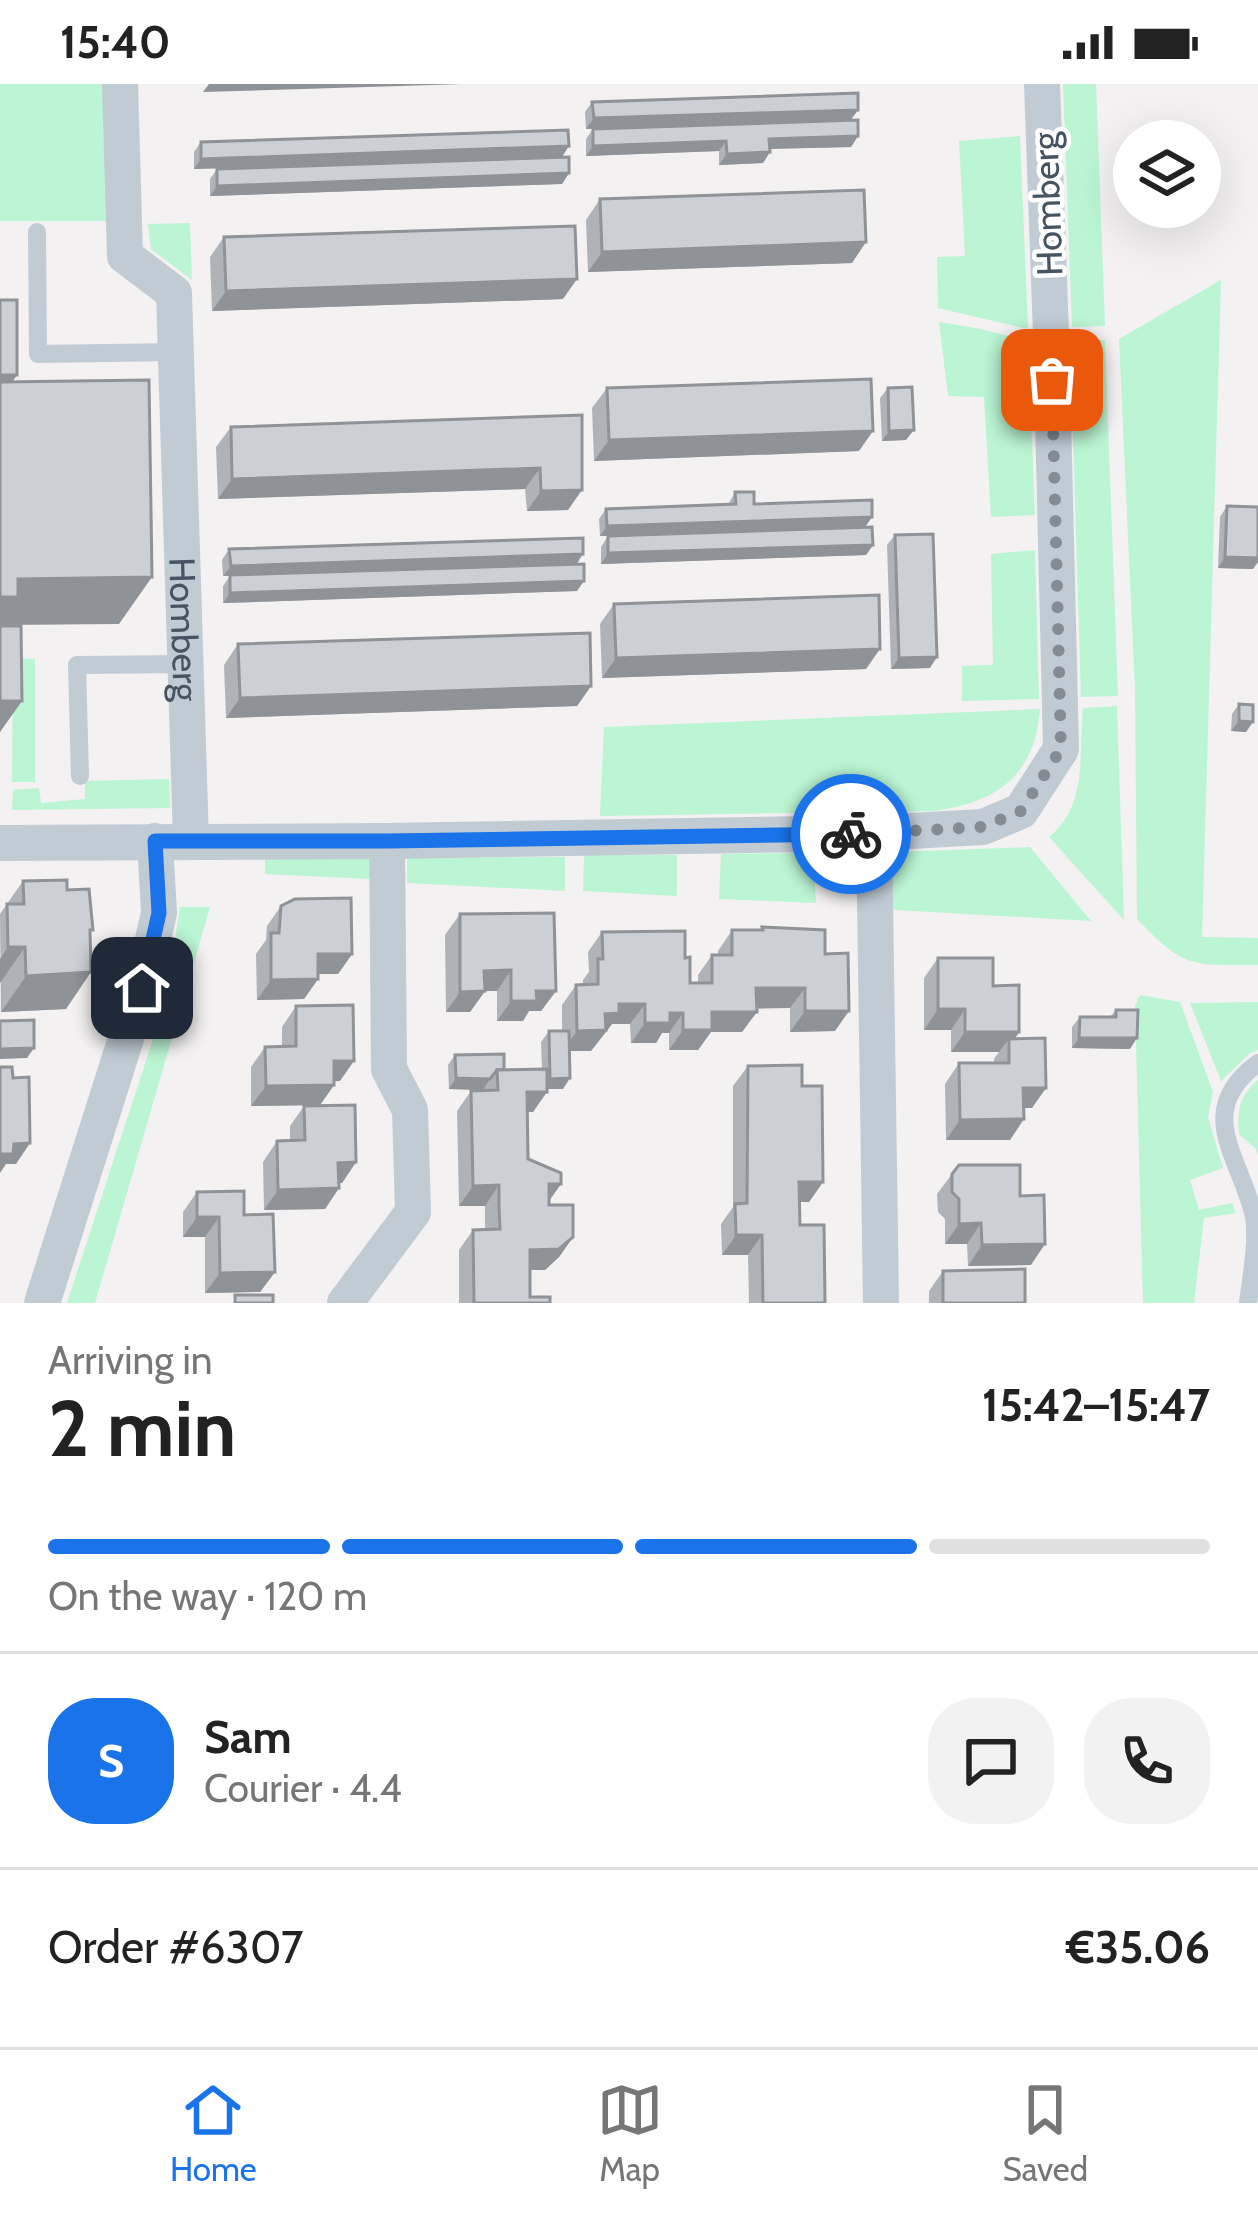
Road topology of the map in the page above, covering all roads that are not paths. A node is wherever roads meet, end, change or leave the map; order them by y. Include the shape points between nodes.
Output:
1 (120, 84) edge
2 (1042, 84) edge
3 (37, 232) dead end
4 (176, 352) junction
5 (186, 664) junction
6 (80, 776) dead end
7 (874, 833) junction
8 (173, 841) junction
9 (387, 841) junction
10 (0, 843) edge
11 (1258, 1063) edge
12 (42, 1303) edge
13 (345, 1303) edge
14 (881, 1303) edge
15 (1248, 1303) edge

1 - 4 street, Homberg via 125,256 173,293
2 - 7 street, Homberg via 1061,749 1021,811 982,827
3 - 4 lane via 38,354
4 - 5 street, Homberg
5 - 6 lane via 77,665
5 - 8 street, Homberg
7 - 9 street, Homberg
7 - 14 street
8 - 9 street, Homberg
8 - 10 street, Homberg
8 - 12 street, Homberg via 142,988
9 - 13 street via 389,1069 410,1110 413,1212
11 - 15 lane via 1226,1097 1223,1123 1256,1222

